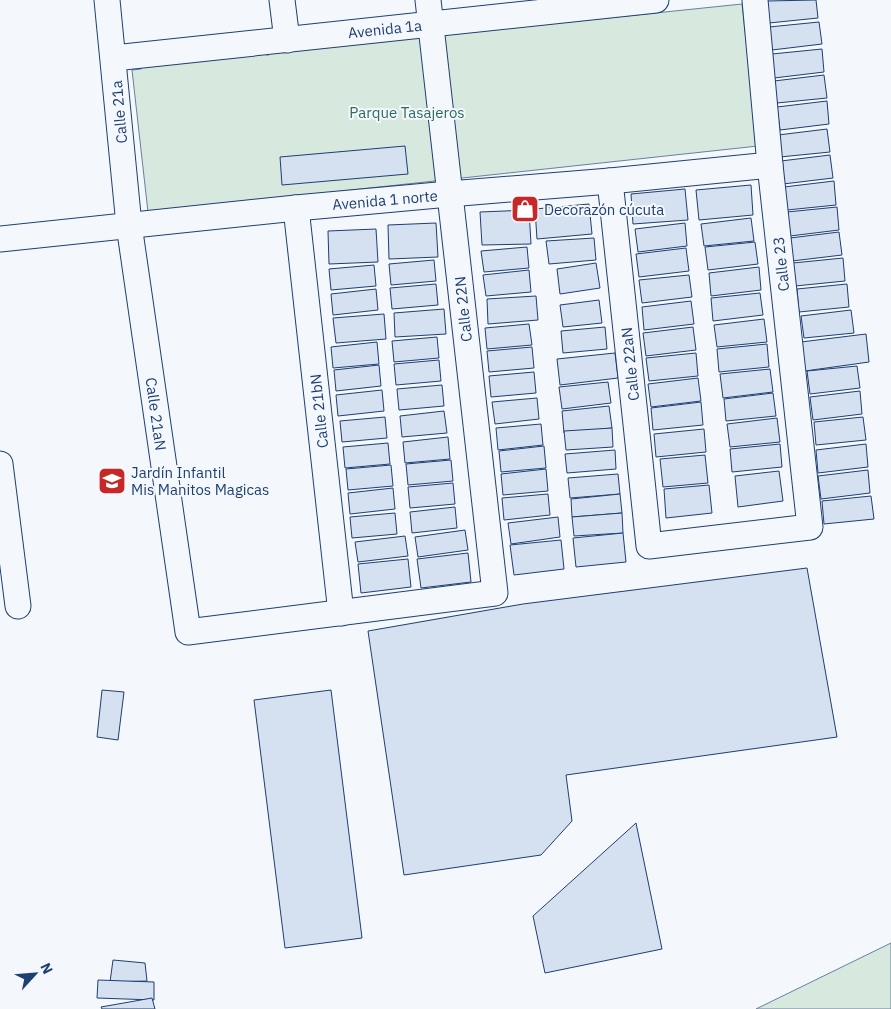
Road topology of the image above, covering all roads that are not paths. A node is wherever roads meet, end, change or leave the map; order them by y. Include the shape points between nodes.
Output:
1 (107, 0) edge
2 (282, 0) edge
3 (428, 0) edge
4 (656, 0) edge
5 (754, 0) edge
6 (589, 4) edge
7 (431, 24) junction
8 (287, 40) junction
9 (114, 58) junction
10 (770, 165) junction
11 (610, 181) junction
12 (449, 194) junction
13 (296, 208) junction
14 (129, 225) junction
15 (0, 239) edge
16 (0, 464) edge
17 (649, 546) joint
18 (18, 606) dead end
19 (341, 613) junction

1 - 9 street, Calle 21a
2 - 8 street
3 - 7 street, Calle 22N
4 - 6 street, Avenida 1a
5 - 10 street, Calle 23
6 - 7 street, Avenida 1a
7 - 8 street, Avenida 1a
7 - 12 street, Calle 22N
8 - 9 street, Avenida 1a
9 - 14 street, Calle 21a
10 - 11 street, Avenida 1 norte
10 - 17 street, Calle 23 via 810,527
11 - 12 street, Avenida 1 norte
11 - 17 street, Calle 22aN
12 - 13 street, Avenida 1 norte
12 - 19 street, Calle 22N via 495,593
13 - 14 street, Avenida 1 norte
13 - 19 street, Calle 21bN
14 - 15 street, Avenida 1 norte
14 - 19 street, Calle 21aN via 188,632
16 - 18 street

